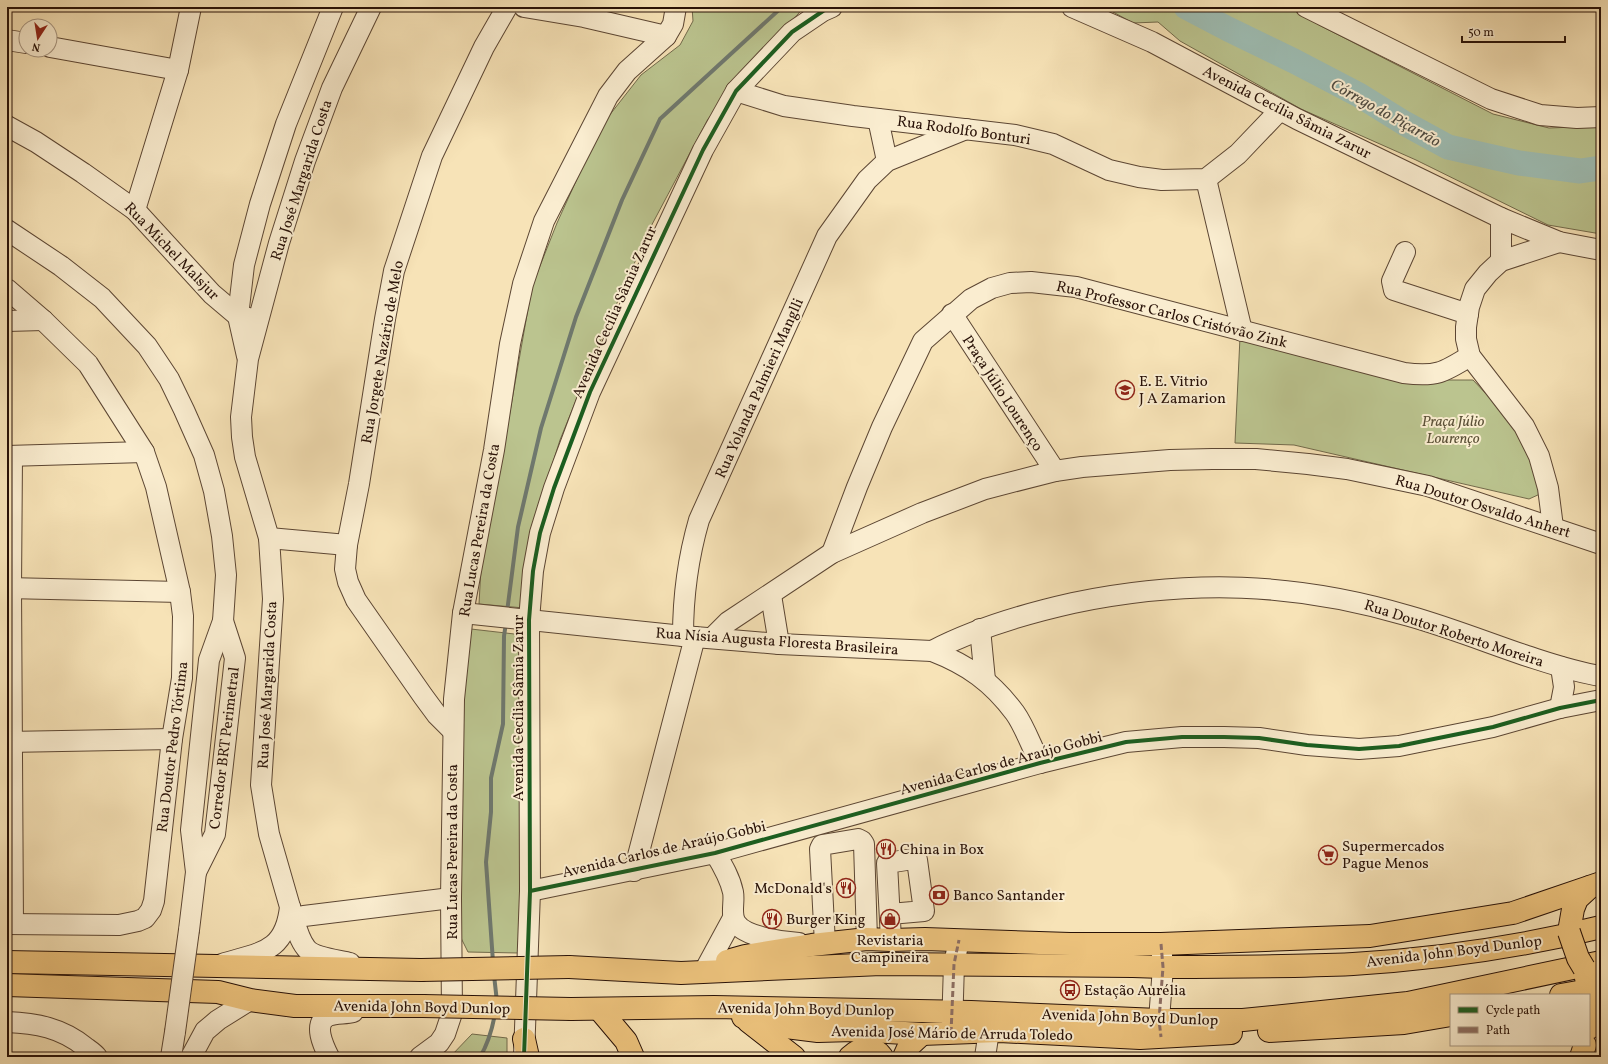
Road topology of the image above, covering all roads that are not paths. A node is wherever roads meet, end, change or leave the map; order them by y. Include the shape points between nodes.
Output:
1 (191, 7) edge
2 (334, 7) edge
3 (371, 7) edge
4 (507, 7) edge
5 (524, 7) edge
6 (676, 7) edge
7 (832, 7) edge
8 (1072, 7) edge
9 (1306, 7) edge
10 (666, 36) junction
11 (7, 40) edge
12 (18, 42) edge
13 (58, 48) edge
14 (178, 70) junction
15 (736, 91) junction
16 (1280, 110) junction
17 (1601, 117) edge
18 (878, 119) junction
19 (7, 126) edge
20 (966, 129) junction
21 (887, 161) junction
22 (1206, 179) junction
23 (135, 210) junction
24 (1501, 218) junction
25 (7, 230) edge
26 (1560, 242) junction
27 (1601, 250) edge
28 (1405, 252) dead end
29 (1501, 261) junction
30 (7, 289) edge
31 (952, 314) junction
32 (1468, 314) junction
33 (238, 316) junction
34 (7, 320) edge
35 (43, 320) junction
36 (258, 320) junction
37 (1242, 331) junction
38 (1470, 356) junction
39 (248, 359) junction
40 (144, 452) junction
41 (9, 456) edge
42 (1055, 471) junction
43 (1553, 527) junction
44 (269, 538) junction
45 (1601, 544) edge
46 (347, 545) junction
47 (832, 553) junction
48 (9, 588) edge
49 (180, 592) junction
50 (771, 595) junction
51 (463, 613) junction
52 (524, 619) junction
53 (223, 622) junction
54 (980, 629) junction
55 (697, 637) junction
56 (779, 644) junction
57 (932, 651) junction
58 (1561, 667) junction
59 (1601, 676) edge
60 (985, 680) junction
61 (455, 690) junction
62 (422, 696) junction
63 (1601, 700) edge
64 (1560, 708) junction
65 (452, 731) junction
66 (172, 739) junction
67 (10, 742) edge
68 (1040, 763) junction
69 (715, 853) junction
70 (634, 871) junction
71 (196, 872) junction
72 (1596, 885) edge
73 (530, 891) junction
74 (451, 898) junction
75 (924, 911) junction
76 (890, 914) junction
77 (291, 915) junction
78 (733, 918) junction
79 (10, 924) edge
80 (1601, 927) edge
81 (867, 939) junction
82 (925, 939) junction
83 (891, 940) junction
84 (959, 940) junction
85 (819, 944) junction
86 (1161, 944) junction
87 (7, 962) edge
88 (954, 964) junction
89 (1593, 965) edge
90 (217, 966) junction
91 (706, 966) junction
92 (1163, 967) junction
93 (380, 969) junction
94 (681, 973) junction
95 (7, 985) edge
96 (1595, 988) edge
97 (1450, 994) edge
98 (1452, 994) edge
99 (1566, 994) edge
100 (250, 1000) junction
101 (391, 1006) junction
102 (714, 1007) junction
103 (600, 1009) junction
104 (1450, 1015) edge
105 (742, 1016) junction
106 (7, 1022) edge
107 (952, 1022) junction
108 (1590, 1023) edge
109 (1160, 1029) junction
110 (989, 1031) junction
111 (922, 1034) junction
112 (1586, 1046) edge
113 (526, 1051) edge
114 (97, 1057) edge
115 (171, 1057) edge
116 (191, 1057) edge
117 (329, 1057) edge
118 (420, 1057) edge
119 (632, 1057) edge
120 (794, 1057) edge
121 (850, 1057) edge
122 (882, 1057) edge
123 (904, 1057) edge
124 (985, 1057) edge
125 (1582, 1057) edge

1 - 14 street
2 - 33 street, Rua José Margarida Costa via 273,162 244,265
3 - 36 street, Rua José Margarida Costa via 332,88 310,146
4 - 46 street, Rua Jorgete Nazário de Melo via 484,47 432,156 394,271
5 - 10 street via 584,17
6 - 10 street via 673,24
7 - 15 street, Avenida Cecília Sâmia Zarur via 823,10 792,32
8 - 16 street, Avenida Cecília Sâmia Zarur via 1152,42
9 - 17 street via 1491,99 1540,115
10 - 51 street, Rua Lucas Pereira da Costa via 627,71 608,96 544,221 523,284 510,344 494,450
11 - 12 street
13 - 14 street
14 - 23 street
15 - 18 street, Rua Rodolfo Bonturi via 784,106
15 - 52 street, Avenida Cecília Sâmia Zarur via 702,150 590,392 540,533
16 - 22 street via 1238,154
16 - 24 street, Avenida Cecília Sâmia Zarur
18 - 20 street, Rua Rodolfo Bonturi
18 - 21 street
19 - 23 street, Rua Michel Malsjur via 36,142
20 - 21 street, Rua Yolanda Palmieri Manglli
20 - 22 street, Rua Rodolfo Bonturi via 1015,135 1053,144 1109,170 1138,177 1162,180
21 - 55 street, Rua Yolanda Palmieri Manglli via 867,180 827,236 702,513 692,544 683,616
22 - 37 street
23 - 33 street, Rua Michel Malsjur via 212,294
24 - 26 street, Avenida Cecília Sâmia Zarur
24 - 29 street
25 - 53 street, Corredor BRT Perimetral via 61,266 102,298 147,346 169,379 204,455 214,491 226,575
26 - 27 street, Avenida Cecília Sâmia Zarur
26 - 29 street
28 - 32 street via 1392,280 1394,290
29 - 32 street via 1476,289
30 - 35 street, Rua Doutor Pedro Tórtima
31 - 37 street, Rua Professor Carlos Cristóvão Zink via 971,299 992,288 1010,283 1031,282 1076,287
31 - 42 street, Praça Júlio Lourenço
31 - 47 street, Rua Professor Carlos Cristóvão Zink via 923,341 882,427
32 - 38 street via 1466,339
33 - 36 street, Rua Michel Malsjur
33 - 39 street, Rua José Margarida Costa
34 - 35 street
35 - 40 street, Rua Doutor Pedro Tórtima via 88,364
36 - 39 street, Rua José Margarida Costa
37 - 38 street, Rua Professor Carlos Cristóvão Zink via 1424,376 1452,368
38 - 43 street via 1524,426 1539,456 1548,488
39 - 44 street, Rua José Margarida Costa via 241,417 242,437 245,457
40 - 41 street
40 - 49 street, Rua Doutor Pedro Tórtima via 156,487
41 - 48 street
42 - 43 street, Rua Doutor Osvaldo Anhert via 1177,460 1256,459 1308,464 1347,469 1428,486
42 - 47 street, Rua Doutor Osvaldo Anhert via 992,487 922,512
43 - 45 street, Rua Doutor Osvaldo Anhert
44 - 46 street
44 - 77 street, Rua José Margarida Costa via 273,599 261,785 269,834
46 - 62 street, Rua Jorgete Nazário de Melo via 345,569 356,600
47 - 50 street, Rua Doutor Osvaldo Anhert
48 - 49 street
48 - 67 street
49 - 66 street, Rua Doutor Pedro Tórtima via 183,616 182,678
50 - 55 street, Rua Doutor Osvaldo Anhert via 728,622
50 - 56 street
51 - 52 street, Rua Nísia Augusta Floresta Brasileira
51 - 61 street, Rua Lucas Pereira da Costa
52 - 55 street, Rua Nísia Augusta Floresta Brasileira
52 - 73 street, Avenida Cecília Sâmia Zarur
53 - 71 street, Corredor BRT Perimetral via 209,660 191,830
53 - 71 street, Corredor BRT Perimetral via 235,658 215,834
54 - 57 street, Rua Doutor Roberto Moreira
54 - 58 street, Rua Doutor Roberto Moreira via 1052,608 1124,594 1220,586 1258,588 1332,596 1401,614
54 - 60 street
55 - 56 street, Rua Nísia Augusta Floresta Brasileira
55 - 70 street, Rua Yolanda Palmieri Manglli
56 - 57 street, Rua Nísia Augusta Floresta Brasileira
57 - 60 street, Rua Nísia Augusta Floresta Brasileira via 952,659
58 - 59 street, Rua Doutor Roberto Moreira
58 - 64 street via 1564,687
60 - 68 street, Rua Nísia Augusta Floresta Brasileira via 1015,714
61 - 62 street
61 - 65 street, Rua Lucas Pereira da Costa
62 - 65 street, Rua Jorgete Nazário de Melo
63 - 64 street, Avenida Carlos de Araújo Gobbi
64 - 68 street, Avenida Carlos de Araújo Gobbi via 1493,728 1399,746 1359,749 1259,738 1182,737 1126,742
65 - 74 street, Rua Lucas Pereira da Costa
66 - 67 street
66 - 79 street, Rua Doutor Pedro Tórtima via 154,901 145,918 119,925
67 - 79 street
68 - 69 street, Avenida Carlos de Araújo Gobbi
69 - 70 street, Avenida Carlos de Araújo Gobbi
69 - 78 street via 728,875 733,894
70 - 73 street, Avenida Carlos de Araújo Gobbi
71 - 115 street, Corredor BRT Perimetral, bridge
72 - 86 main road, Avenida John Boyd Dunlop via 1513,913 1370,936
72 - 89 main road, bridge via 1577,899 1569,932 1578,958
73 - 113 street, Avenida Cecília Sâmia Zarur
74 - 77 street
74 - 118 street, Rua Lucas Pereira da Costa via 452,1013 439,1043
75 - 76 street
75 - 76 street via 918,863 913,859 887,863
75 - 82 street
76 - 83 street
77 - 90 street via 282,936 267,950
77 - 93 street, Rua José Margarida Costa via 306,949 317,955
78 - 85 street via 736,924 751,933 773,941
78 - 91 street
80 - 92 main road, Avenida John Boyd Dunlop via 1547,940 1377,962
81 - 83 main road, Avenida John Boyd Dunlop
81 - 85 main road, Avenida John Boyd Dunlop
81 - 85 street via 864,844 858,839 822,845 820,849
82 - 83 main road, Avenida John Boyd Dunlop
82 - 84 main road, Avenida John Boyd Dunlop
84 - 86 main road, Avenida John Boyd Dunlop
84 - 88 street
85 - 91 main road, Avenida John Boyd Dunlop via 746,956
86 - 92 street
87 - 90 main road, Avenida John Boyd Dunlop
88 - 92 main road, Avenida John Boyd Dunlop
88 - 94 main road, Avenida John Boyd Dunlop via 881,964
88 - 107 street
89 - 96 main road
89 - 98 main road, Avenida John Boyd Dunlop
90 - 93 main road, Avenida John Boyd Dunlop
91 - 94 main road, Avenida John Boyd Dunlop
92 - 109 street
93 - 94 main road, Avenida John Boyd Dunlop, bridge via 569,967
95 - 100 main road, Avenida John Boyd Dunlop via 218,992
96 - 99 main road
96 - 108 main road
97 - 109 main road, Avenida John Boyd Dunlop via 1408,1003
100 - 101 main road, Avenida John Boyd Dunlop via 295,1006
100 - 116 street via 218,1020 205,1032
101 - 103 main road, Avenida John Boyd Dunlop, bridge
101 - 117 street via 328,1016 323,1020 321,1038
102 - 103 main road, Avenida John Boyd Dunlop
102 - 105 main road, Avenida José Mário de Arruda Toledo
102 - 107 main road, Avenida John Boyd Dunlop
103 - 119 main road via 626,1040
104 - 109 main road, Avenida José Mário de Arruda Toledo via 1404,1023
105 - 111 main road, Avenida José Mário de Arruda Toledo via 786,1027 818,1031 853,1030
105 - 120 main road
106 - 114 street via 26,1022 54,1028 77,1040
107 - 109 main road, Avenida John Boyd Dunlop
107 - 110 main road, Avenida José Mário de Arruda Toledo
107 - 111 main road, Avenida José Mário de Arruda Toledo
109 - 110 main road, Avenida José Mário de Arruda Toledo via 1140,1038
110 - 124 street
111 - 123 main road via 910,1046
112 - 125 main road
121 - 122 main road via 858,1049 868,1048 878,1050

